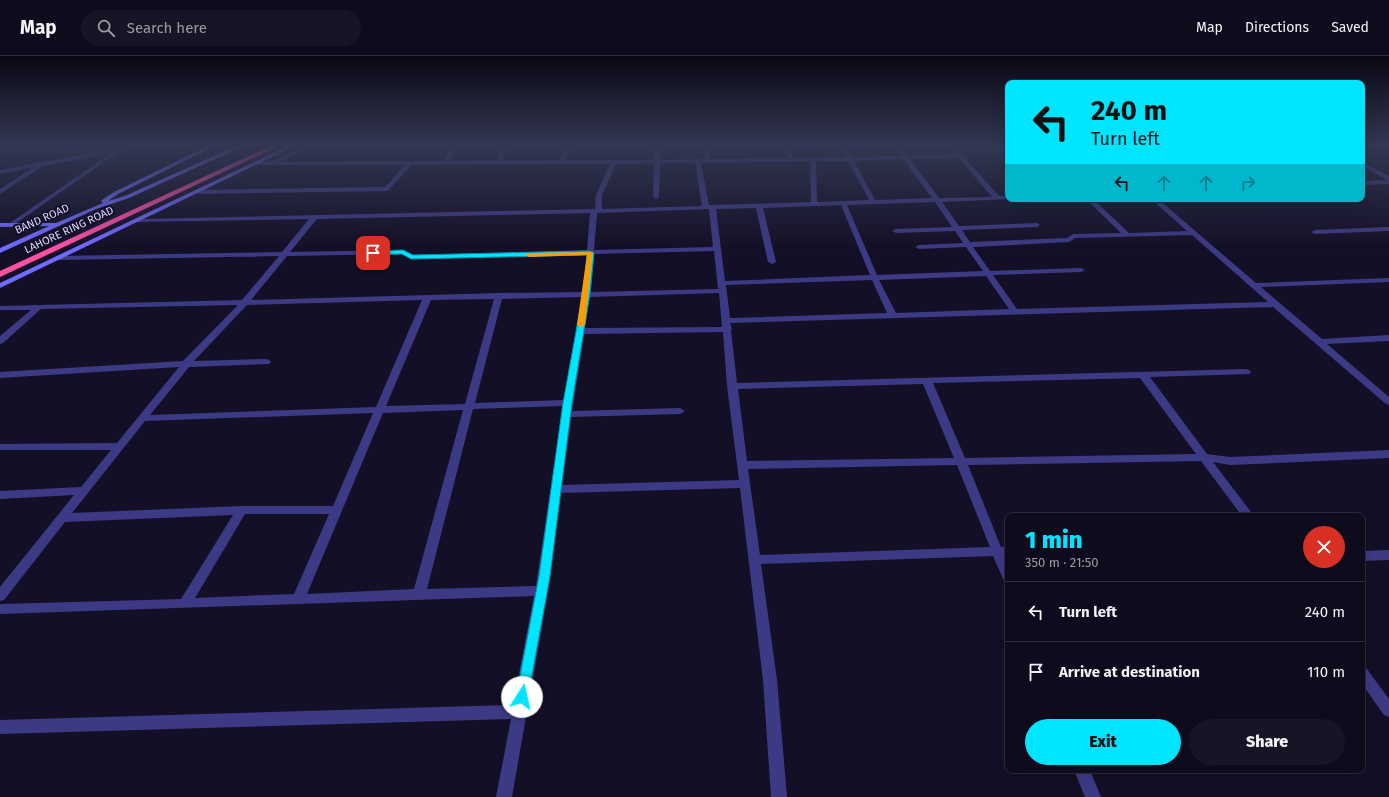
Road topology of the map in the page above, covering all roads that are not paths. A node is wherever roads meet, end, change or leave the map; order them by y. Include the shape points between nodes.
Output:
1 (19, 180) edge
2 (75, 180) edge
3 (142, 180) edge
4 (166, 180) edge
5 (186, 180) edge
6 (203, 180) edge
7 (224, 180) edge
8 (395, 180) edge
9 (606, 180) edge
10 (656, 180) edge
11 (702, 180) edge
12 (813, 180) edge
13 (860, 180) edge
14 (922, 180) edge
15 (981, 180) edge
16 (1389, 182) edge
17 (1365, 183) edge
18 (0, 192) edge
19 (199, 192) junction
20 (656, 197) dead end
21 (996, 198) junction
22 (1005, 198) edge
23 (937, 200) junction
24 (873, 202) junction
25 (1092, 202) edge
26 (1158, 202) edge
27 (843, 203) junction
28 (814, 204) junction
29 (759, 205) junction
30 (709, 207) junction
31 (94, 208) junction
32 (596, 211) junction
33 (315, 216) junction
34 (140, 221) junction
35 (59, 224) junction
36 (10, 225) junction
37 (0, 226) edge
38 (1037, 226) dead end
39 (957, 229) junction
40 (1389, 229) edge
41 (896, 231) dead end
42 (1315, 232) dead end
43 (1194, 233) junction
44 (1126, 234) junction
45 (968, 245) junction
46 (919, 246) dead end
47 (718, 249) junction
48 (0, 250) edge
49 (590, 253) junction
50 (285, 254) junction
51 (61, 258) junction
52 (772, 262) dead end
53 (0, 265) edge
54 (1081, 270) dead end
55 (0, 274) edge
56 (989, 274) junction
57 (875, 279) junction
58 (1389, 280) edge
59 (1254, 285) junction
60 (0, 286) edge
61 (722, 287) junction
62 (587, 293) junction
63 (499, 295) junction
64 (428, 297) junction
65 (245, 302) junction
66 (1276, 304) junction
67 (0, 308) edge
68 (38, 308) junction
69 (1014, 311) junction
70 (893, 316) junction
71 (727, 325) junction
72 (580, 331) junction
73 (1389, 338) edge
74 (0, 341) edge
75 (1318, 342) junction
76 (266, 362) dead end
77 (186, 364) junction
78 (1246, 372) dead end
79 (0, 375) edge
80 (1143, 375) junction
81 (927, 381) junction
82 (732, 386) junction
83 (1389, 393) edge
84 (1378, 394) junction
85 (1389, 402) edge
86 (469, 407) junction
87 (567, 409) junction
88 (380, 411) junction
89 (680, 411) dead end
90 (142, 418) junction
91 (120, 446) junction
92 (0, 448) edge
93 (1389, 454) edge
94 (1205, 457) junction
95 (961, 461) junction
96 (742, 465) junction
97 (745, 484) junction
98 (557, 489) junction
99 (84, 491) junction
100 (0, 495) edge
101 (242, 510) junction
102 (337, 510) junction
103 (1246, 513) edge
104 (63, 518) junction
105 (1003, 551) edge
106 (1389, 555) edge
107 (1365, 556) edge
108 (755, 560) junction
109 (1005, 562) edge
110 (542, 591) junction
111 (419, 594) junction
112 (0, 596) edge
113 (298, 600) junction
114 (185, 604) junction
115 (0, 609) edge
116 (1365, 677) edge
117 (1389, 710) edge
118 (519, 712) junction
119 (0, 727) edge
120 (1083, 773) edge
121 (504, 797) edge
122 (779, 797) edge
123 (1093, 797) edge

1 - 18 street
2 - 36 street
3 - 31 main road, BAND ROAD via 116,192
4 - 31 main road, BAND ROAD
5 - 53 highway, LAHORE RING ROAD
6 - 55 highway, LAHORE RING ROAD
7 - 19 main road
8 - 19 street via 387,189
9 - 32 street
10 - 20 street
11 - 30 street
12 - 28 street
13 - 24 street
14 - 23 street
15 - 21 street
16 - 17 street
19 - 34 main road
21 - 22 street
21 - 23 street
23 - 24 street
23 - 39 street
24 - 27 street
25 - 44 street
26 - 43 street
27 - 28 street
27 - 57 street
28 - 29 street
29 - 30 street
29 - 52 street
30 - 32 street
30 - 47 street
31 - 35 main road, BAND ROAD
32 - 33 street
32 - 49 street
33 - 34 street
33 - 50 street
34 - 51 main road
35 - 36 main road
35 - 48 main road, BAND ROAD
36 - 37 main road
38 - 39 street
39 - 41 street
39 - 45 street
40 - 42 street
43 - 44 street
43 - 59 street
44 - 45 street via 1073,236 1069,240
45 - 46 street
45 - 56 street
47 - 49 street
47 - 61 street
49 - 50 street via 411,257 403,252
49 - 62 street
50 - 51 street
50 - 65 street
51 - 60 main road
54 - 56 street
56 - 57 street
56 - 69 street
57 - 61 street
57 - 70 street
58 - 59 street
59 - 66 street
61 - 62 street
61 - 71 street
62 - 63 street
62 - 72 street
63 - 64 street
63 - 86 street
64 - 65 street
64 - 88 street
65 - 68 street
65 - 77 street
66 - 69 street
66 - 75 street
67 - 68 street
68 - 74 street
69 - 70 street
70 - 71 street
71 - 72 street
71 - 82 street
72 - 87 street
73 - 75 street
75 - 84 street
76 - 77 street
77 - 79 street
77 - 90 street
78 - 80 street
80 - 81 street
80 - 94 street
81 - 82 street
81 - 95 street
82 - 96 street
83 - 84 street
84 - 85 street
86 - 87 street
86 - 88 street
86 - 111 street
87 - 89 street
87 - 98 street
88 - 90 street
88 - 102 street
90 - 91 street
91 - 92 street
91 - 99 street
93 - 94 street via 1230,462
94 - 95 street
94 - 103 street
95 - 96 street
95 - 105 street
96 - 97 street
97 - 98 street
97 - 108 street
98 - 110 street
99 - 100 street
99 - 104 street
101 - 102 street
101 - 104 street
101 - 114 street
102 - 113 street
104 - 112 street
105 - 108 street
105 - 109 street
106 - 107 street
108 - 122 street via 777,750
110 - 111 street
110 - 118 street
111 - 113 street
113 - 114 street
114 - 115 street
116 - 117 street
118 - 119 street
118 - 121 street
120 - 123 street

